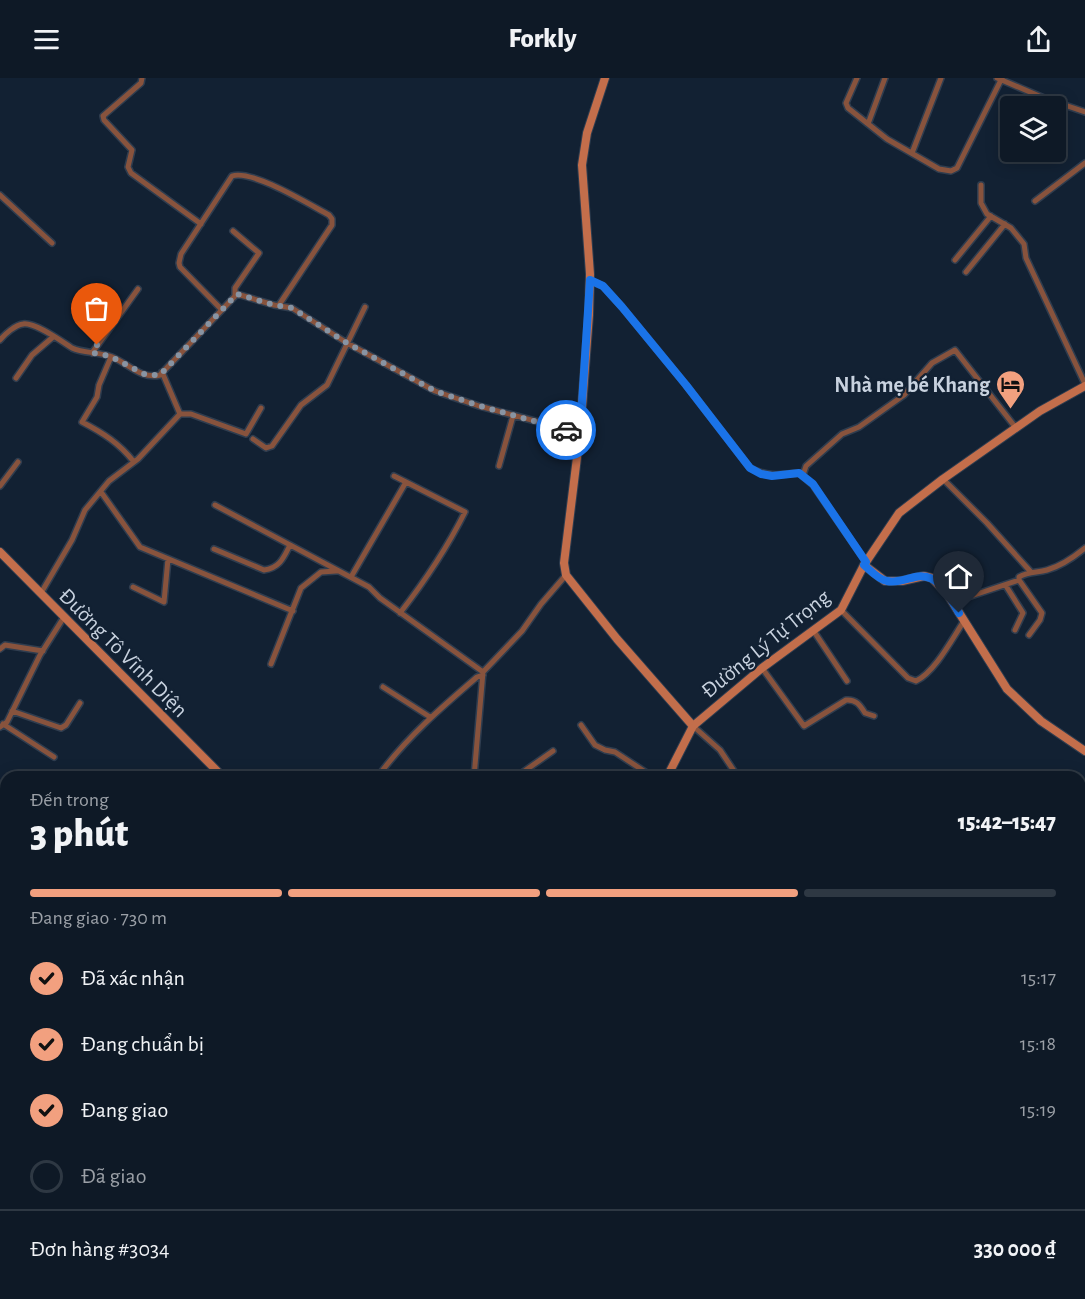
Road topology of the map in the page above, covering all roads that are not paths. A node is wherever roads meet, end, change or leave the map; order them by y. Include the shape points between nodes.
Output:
1 (142, 78) edge
2 (605, 78) edge
3 (857, 78) edge
4 (885, 78) edge
5 (941, 78) edge
6 (1000, 79) edge
7 (1040, 96) edge
8 (1066, 106) edge
9 (1085, 112) edge
10 (868, 124) junction
11 (912, 153) junction
12 (1085, 163) edge
13 (981, 185) dead end
14 (0, 195) edge
15 (1035, 201) dead end
16 (990, 216) junction
17 (201, 224) junction
18 (1005, 224) junction
19 (233, 231) dead end
20 (52, 243) dead end
21 (955, 260) dead end
22 (966, 272) dead end
23 (590, 280) junction
24 (138, 289) dead end
25 (235, 296) junction
26 (279, 305) junction
27 (365, 307) dead end
28 (222, 309) junction
29 (1, 335) edge
30 (53, 337) junction
31 (347, 343) junction
32 (93, 353) junction
33 (111, 357) junction
34 (162, 372) junction
35 (15, 378) dead end
36 (1085, 385) edge
37 (261, 408) dead end
38 (180, 414) junction
39 (513, 416) junction
40 (1016, 428) junction
41 (580, 434) junction
42 (253, 439) dead end
43 (18, 462) dead end
44 (134, 462) junction
45 (499, 466) dead end
46 (394, 476) dead end
47 (803, 476) junction
48 (943, 479) junction
49 (406, 482) junction
50 (0, 486) edge
51 (100, 492) junction
52 (215, 505) dead end
53 (290, 545) junction
54 (1085, 548) edge
55 (214, 549) dead end
56 (0, 552) edge
57 (168, 559) junction
58 (865, 564) junction
59 (337, 571) junction
60 (1030, 572) junction
61 (566, 575) junction
62 (351, 578) junction
63 (1019, 580) junction
64 (1006, 586) junction
65 (133, 587) dead end
66 (41, 593) junction
67 (953, 602) junction
68 (841, 610) junction
69 (293, 611) junction
70 (400, 613) junction
71 (64, 617) junction
72 (964, 621) junction
73 (813, 630) junction
74 (1015, 630) dead end
75 (1029, 634) dead end
76 (0, 649) edge
77 (43, 651) junction
78 (271, 664) dead end
79 (762, 668) junction
80 (483, 673) junction
81 (847, 681) dead end
82 (382, 687) dead end
83 (80, 703) dead end
84 (12, 711) junction
85 (874, 716) dead end
86 (430, 717) junction
87 (2, 725) edge
88 (581, 725) dead end
89 (693, 726) junction
90 (553, 751) dead end
91 (1085, 751) edge
92 (54, 757) dead end
93 (217, 771) edge
94 (382, 771) edge
95 (475, 771) edge
96 (525, 771) edge
97 (644, 771) edge
98 (670, 771) edge
99 (734, 771) edge

1 - 17 street via 104,120 132,150 128,167 131,173
2 - 23 street via 587,133 582,165
3 - 10 street via 847,106
4 - 10 street
5 - 11 street
6 - 7 street
6 - 11 street via 957,168 945,171
8 - 9 street
10 - 11 street
12 - 15 street
13 - 16 street via 981,202
14 - 20 street
16 - 18 street
16 - 21 street
17 - 26 street via 232,176 238,174 272,184 329,215 332,225
17 - 28 street via 182,254 180,267
18 - 22 street
18 - 36 street via 1024,244 1026,258
19 - 25 street via 259,253 235,288
23 - 41 street
23 - 47 street via 603,286 622,307 750,468 772,476
24 - 32 street
25 - 26 street
25 - 28 street
26 - 31 street via 292,308
27 - 31 street
28 - 34 street
29 - 30 street via 23,324
30 - 32 street
30 - 35 street via 32,355
31 - 39 street via 435,391
31 - 42 street via 327,385 301,405 274,444 266,448
32 - 33 street
33 - 34 street via 146,375
33 - 44 street via 97,397 82,422 110,437
34 - 38 street
36 - 40 street, Đường Lý Tự Trọng
37 - 38 street via 246,434 191,414
38 - 44 street
39 - 41 street
39 - 45 street
40 - 47 street via 955,350 932,363 904,395 859,427 842,434 806,466
40 - 48 street, Đường Lý Tự Trọng
41 - 61 street via 564,563
43 - 50 street
44 - 51 street
46 - 49 street
47 - 58 street via 813,484
48 - 58 street, Đường Lý Tự Trọng via 899,513
48 - 60 street
49 - 62 street
49 - 70 street via 465,512 451,541
51 - 57 street via 136,544
51 - 66 street via 86,510
52 - 53 street
53 - 55 street via 281,563 264,570
53 - 59 street
54 - 60 street via 1053,567
56 - 66 street, Đường Tô Vĩnh Diện
57 - 65 street via 164,602
57 - 69 street
58 - 67 street via 885,581 932,578
58 - 68 street, Đường Lý Tự Trọng
59 - 62 street
59 - 69 street via 321,572 305,584
60 - 63 street
61 - 80 street
61 - 89 street
62 - 70 street via 369,587
63 - 64 street
63 - 75 street via 1042,613
64 - 67 street
64 - 74 street via 1023,613
66 - 71 street, Đường Tô Vĩnh Diện
67 - 72 street
68 - 72 street via 908,678 916,681 935,664
68 - 73 street, Đường Lý Tự Trọng
69 - 78 street
70 - 80 street
71 - 77 street
71 - 93 street, Đường Tô Vĩnh Diện
72 - 91 street via 1007,689 1041,721
73 - 79 street, Đường Lý Tự Trọng
73 - 81 street
76 - 77 street via 5,645
77 - 84 street
79 - 85 street via 804,726 846,700
79 - 89 street, Đường Lý Tự Trọng
80 - 86 street
80 - 95 street
82 - 86 street
83 - 84 street via 61,728
84 - 87 street
86 - 94 street
87 - 92 street
88 - 97 street via 595,745 615,752
89 - 98 street, Đường Lý Tự Trọng
89 - 99 street via 720,750
90 - 96 street

